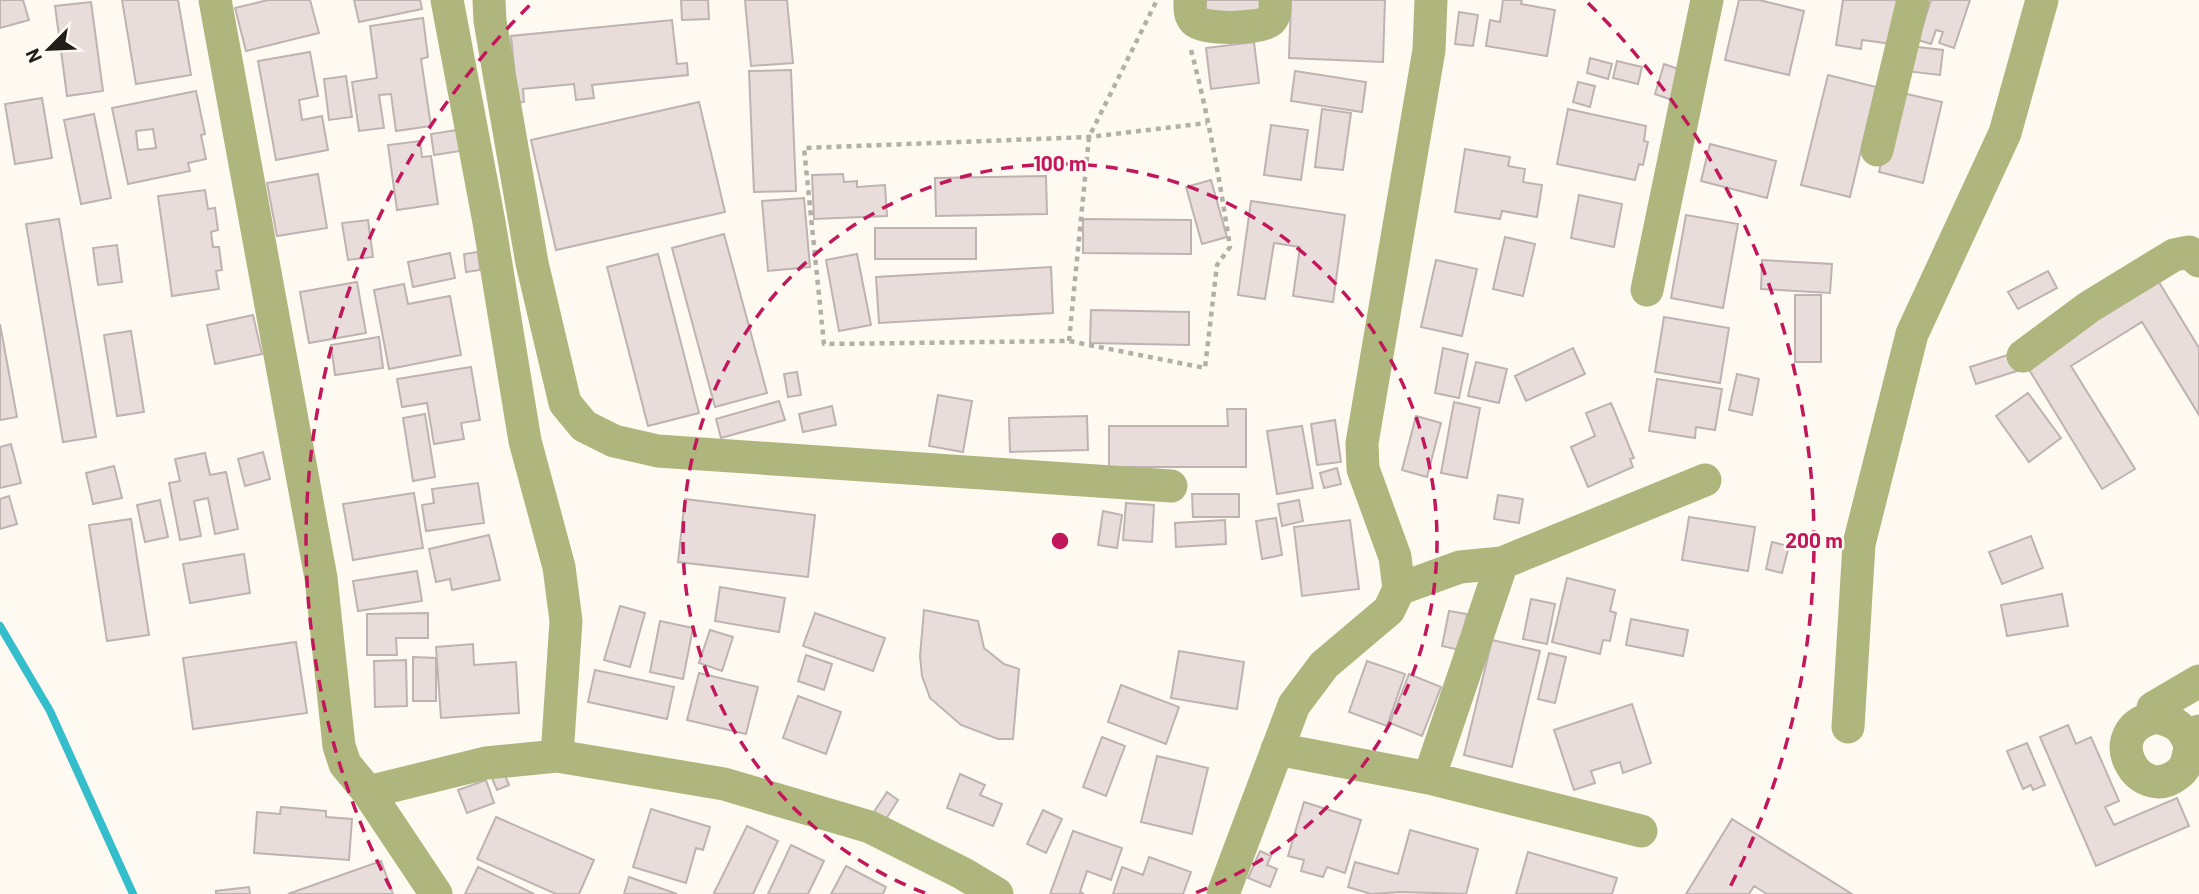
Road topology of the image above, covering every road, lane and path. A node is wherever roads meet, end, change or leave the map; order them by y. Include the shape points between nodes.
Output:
1 (215, 0) edge
2 (447, 0) edge
3 (489, 0) edge
4 (1157, 0) edge
5 (1190, 0) edge
6 (1275, 0) edge
7 (1431, 0) edge
8 (1707, 0) edge
9 (1913, 0) edge
10 (2042, 0) edge
11 (1189, 45) dead end
12 (1207, 123) junction
13 (1089, 137) junction
14 (1877, 150) dead end
15 (2199, 261) edge
16 (1647, 290) dead end
17 (1069, 341) junction
18 (2023, 356) dead end
19 (1705, 480) dead end
20 (1171, 486) dead end
21 (1502, 563) junction
22 (1399, 589) junction
23 (2199, 681) edge
24 (2157, 717) junction
25 (1848, 727) dead end
26 (2195, 738) edge
27 (1278, 749) junction
28 (557, 755) junction
29 (1429, 778) junction
30 (368, 792) junction
31 (1640, 831) dead end
32 (436, 894) edge
33 (997, 894) edge
34 (1223, 894) edge

1 - 30 street via 321,578 340,746 345,764
2 - 28 street via 518,408 559,567 566,621
3 - 20 street via 532,263 565,403 584,426 614,441 658,451
4 - 13 path
5 - 6 street via 1196,22 1205,27 1259,26 1275,14
7 - 22 street via 1429,50 1362,443 1363,469 1395,557
8 - 16 street
9 - 14 street
10 - 25 street via 2005,133 1912,334 1859,544
11 - 12 path
12 - 13 path
12 - 17 path via 1230,247 1217,265 1205,368
13 - 17 path
13 - 17 path via 804,148 824,344
15 - 18 street via 2189,252 2174,255 2089,306
19 - 21 street
21 - 22 street via 1460,567
21 - 29 street
22 - 27 street via 1389,610 1324,665 1294,705
23 - 24 street via 2153,708
24 - 26 street via 2179,724
24 - 26 street via 2130,733 2126,754 2130,765 2146,779 2177,775 2185,767
27 - 29 street
27 - 34 street
28 - 30 street via 486,763
28 - 33 street via 724,784 870,827
29 - 31 street
30 - 32 street

